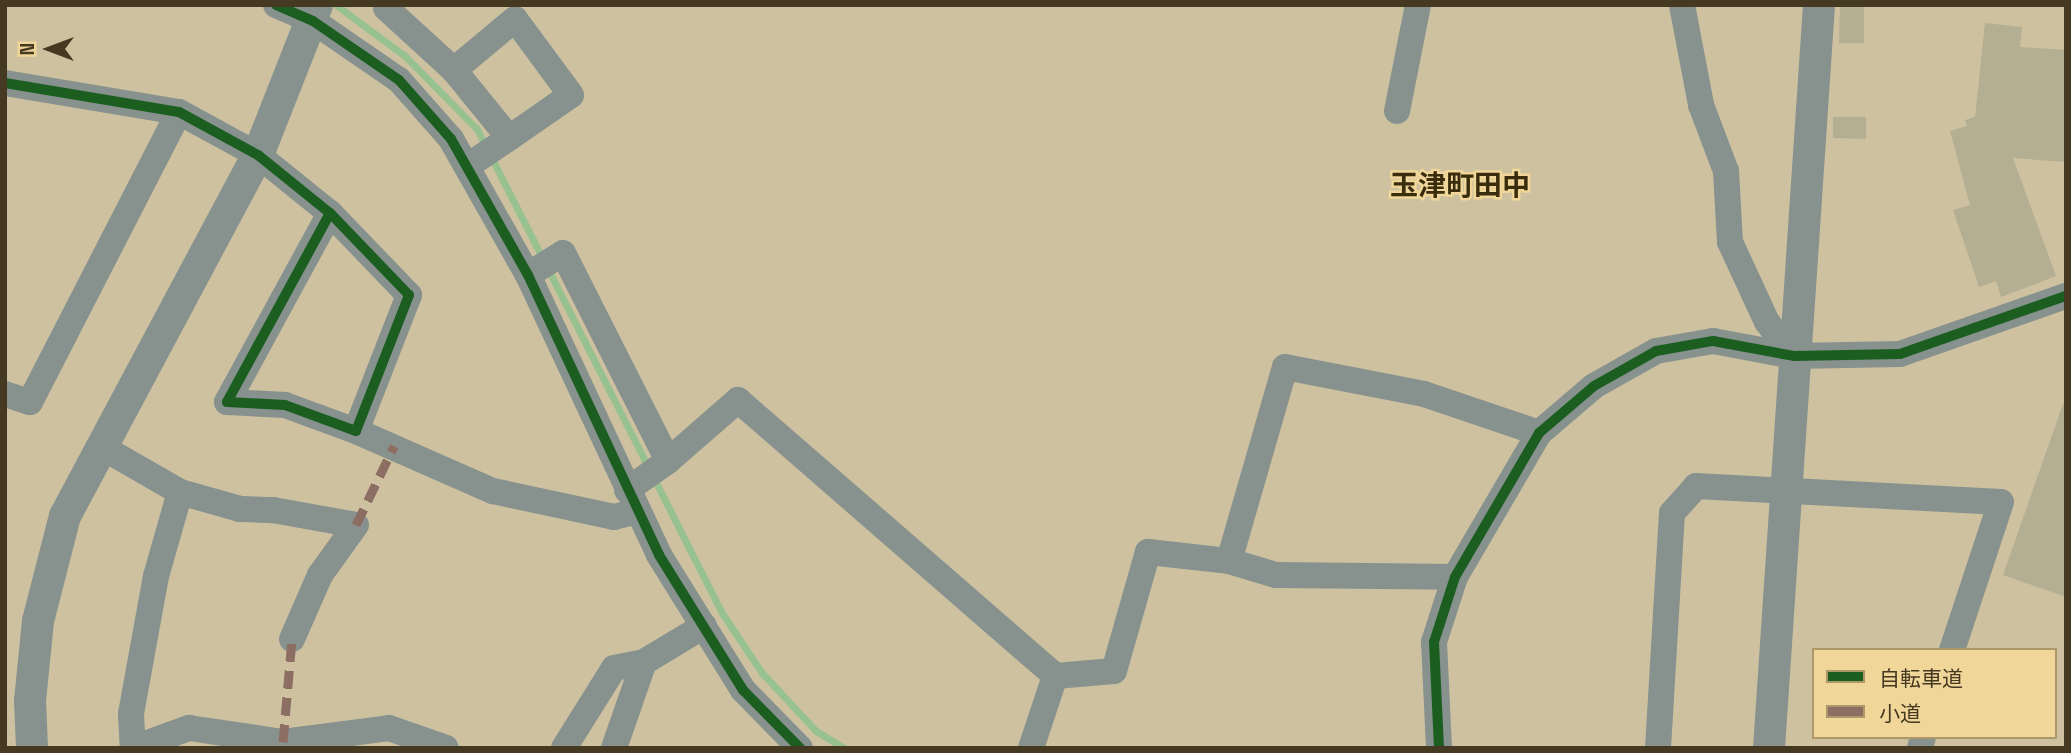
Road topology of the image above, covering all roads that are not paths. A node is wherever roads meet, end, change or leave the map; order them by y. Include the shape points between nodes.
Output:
1 (276, 5) edge
2 (1418, 5) edge
3 (1682, 5) edge
4 (1819, 5) edge
5 (386, 8) dead end
6 (315, 13) edge
7 (454, 70) junction
8 (5, 83) edge
9 (179, 111) junction
10 (1397, 111) dead end
11 (509, 138) junction
12 (258, 155) junction
13 (469, 165) junction
14 (330, 213) junction
15 (528, 275) junction
16 (2066, 296) edge
17 (1794, 356) junction
18 (5, 394) edge
19 (356, 431) junction
20 (1539, 433) junction
21 (100, 446) junction
22 (668, 461) junction
23 (1785, 489) junction
24 (180, 492) junction
25 (632, 500) junction
26 (1229, 561) junction
27 (1455, 577) junction
28 (704, 626) junction
29 (292, 639) dead end
30 (1953, 648) edge
31 (644, 662) junction
32 (1055, 676) junction
33 (283, 745) edge
34 (32, 748) edge
35 (133, 748) edge
36 (446, 748) edge
37 (564, 748) edge
38 (614, 748) edge
39 (800, 748) edge
40 (1031, 748) edge
41 (1438, 748) edge
42 (1658, 748) edge
43 (1769, 748) edge

1 - 6 street
2 - 10 street
3 - 17 street via 1701,106 1726,170 1730,242 1767,322
4 - 17 street
5 - 7 street
6 - 12 street
6 - 13 street via 399,80
7 - 11 street
7 - 11 street via 515,19 572,95
8 - 9 street
9 - 12 street
9 - 18 street via 30,402
11 - 13 street
12 - 14 street
12 - 21 street
13 - 15 street
14 - 19 street via 409,295
14 - 19 street via 228,402 285,405
15 - 22 street via 563,253
15 - 25 street
16 - 17 street via 1900,354
17 - 20 street via 1713,341 1656,351 1594,386
17 - 23 street
19 - 25 street via 493,491 614,517
20 - 26 street via 1424,394 1285,367
20 - 27 street
21 - 24 street
21 - 34 street via 65,516 38,621 30,701
22 - 25 street
22 - 32 street via 738,400
23 - 30 street via 2001,502
23 - 42 street via 1696,486 1672,513
23 - 43 street
24 - 29 street via 240,509 273,510 356,526 320,575
24 - 35 street via 151,601 131,713
25 - 28 street
26 - 27 street via 1276,575
26 - 32 street via 1149,552 1114,671
27 - 41 street via 1434,642
28 - 31 street
28 - 39 street via 743,690
31 - 37 street via 614,668
31 - 38 street
32 - 40 street
33 - 35 street via 189,728
33 - 36 street via 389,728

